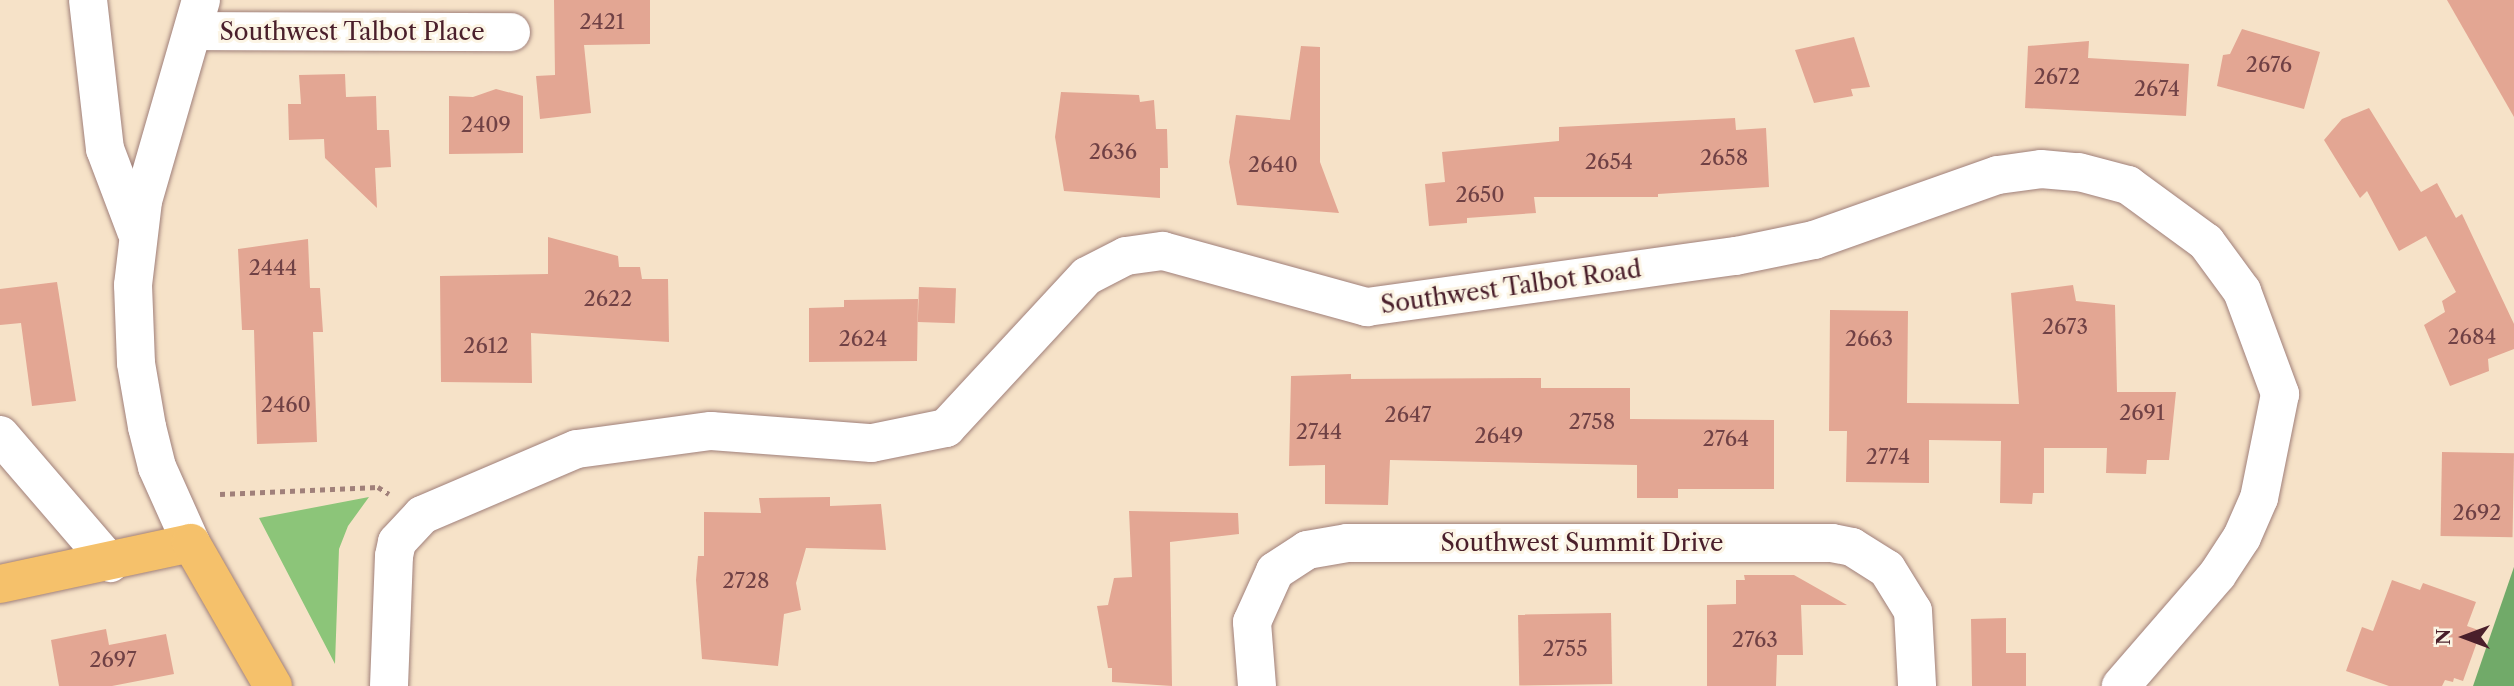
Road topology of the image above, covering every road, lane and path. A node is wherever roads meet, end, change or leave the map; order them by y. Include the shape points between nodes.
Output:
1 (88, 0) edge
2 (197, 15) edge
3 (511, 32) dead end
4 (136, 231) junction
5 (0, 435) edge
6 (220, 494) dead end
7 (422, 515) junction
8 (191, 543) junction
9 (110, 563) junction
10 (0, 584) edge
11 (273, 686) edge
12 (390, 686) edge
13 (1258, 686) edge
14 (1917, 686) edge
15 (2121, 686) edge

1 - 4 street via 105,149
2 - 3 street, Southwest Talbot Place
2 - 4 street
4 - 8 street via 134,327 140,391 157,467
5 - 9 street
6 - 7 path via 378,487
7 - 12 street, Southwest Talbot Road via 397,542 394,556
7 - 15 street, Southwest Talbot Road via 577,449 710,431 872,443 946,428 1087,276 1126,256 1163,251 1367,307 1736,256 1814,240 1998,175 2042,169 2079,172 2128,185 2207,242 2242,291 2280,394 2259,498 2242,537
8 - 9 main road
8 - 11 main road
9 - 10 main road
13 - 14 street, Southwest Summit Drive via 1252,622 1275,571 1307,550 1347,543 1832,543 1852,547 1887,569 1913,611

